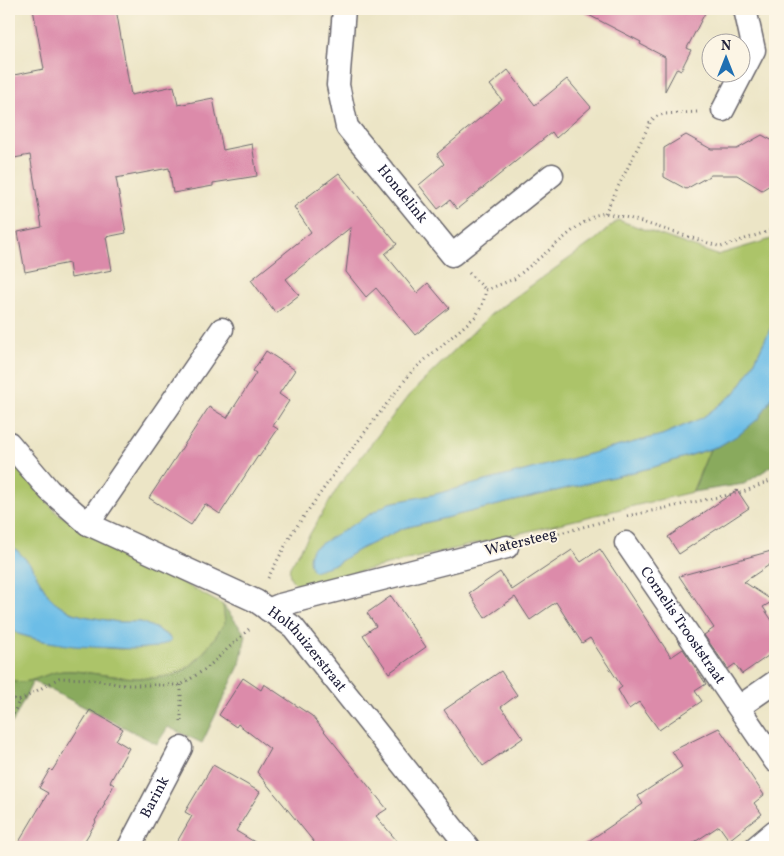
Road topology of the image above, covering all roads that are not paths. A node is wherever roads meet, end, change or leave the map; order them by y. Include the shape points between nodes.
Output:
1 (344, 9) edge
2 (745, 9) edge
3 (723, 110) road end
4 (552, 175) dead end
5 (222, 329) dead end
6 (9, 443) edge
7 (88, 524) junction
8 (626, 543) dead end
9 (507, 547) road end
10 (262, 606) junction
11 (775, 682) edge
12 (739, 707) junction
13 (181, 748) road end
14 (775, 761) edge
15 (775, 831) edge
16 (129, 847) edge
17 (468, 847) edge
18 (756, 847) edge

1 - 4 street, Hondelink via 338,85 347,127 452,255
2 - 3 street via 754,50
5 - 7 street
6 - 7 street, Holthuizerstraat via 49,490
7 - 10 street, Holthuizerstraat
8 - 12 street, Cornelis Trooststraat
9 - 10 street, Watersteeg
10 - 17 street, Holthuizerstraat via 293,627
11 - 12 street
12 - 14 street, Cornelis Trooststraat
13 - 16 street, Barink
15 - 18 street

